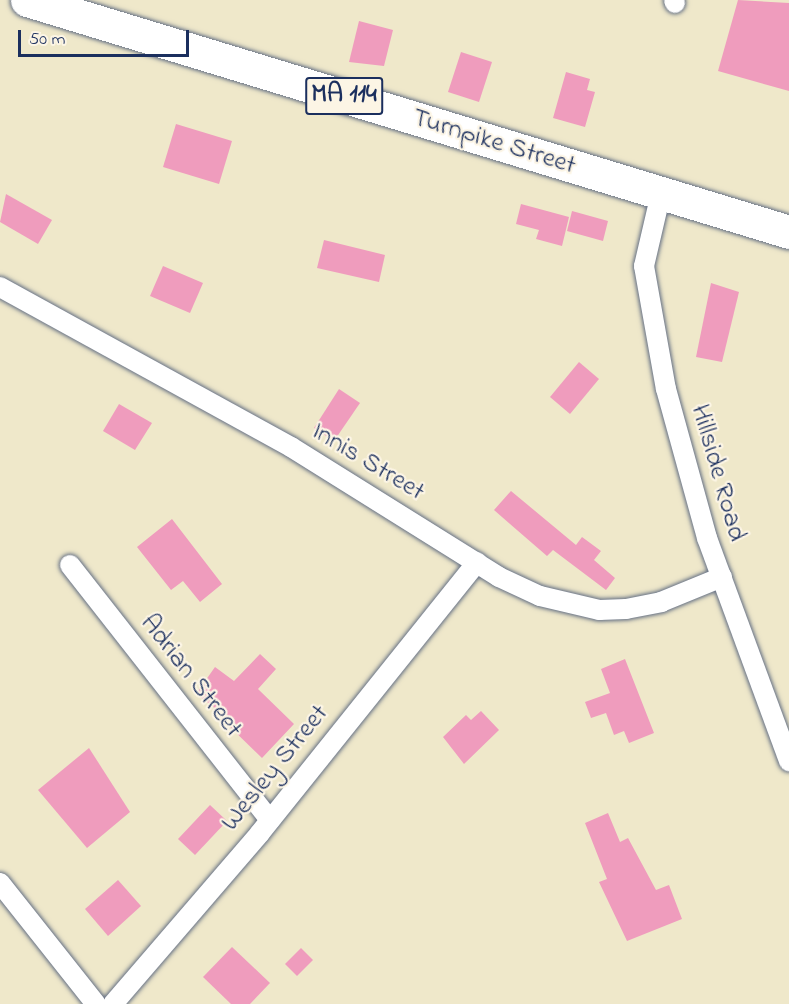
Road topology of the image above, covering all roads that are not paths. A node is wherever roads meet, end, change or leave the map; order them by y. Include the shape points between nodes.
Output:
1 (27, 0) edge
2 (661, 193) junction
3 (789, 232) edge
4 (0, 287) edge
5 (477, 562) junction
6 (70, 565) dead end
7 (722, 577) junction
8 (789, 760) edge
9 (270, 820) junction
10 (0, 883) edge
11 (96, 1004) edge
12 (112, 1004) edge

1 - 2 highway, Turnpike Street / MA 114
2 - 3 highway, Turnpike Street / MA 114
2 - 7 street, Hillside Road via 645,266 652,325 685,465
4 - 5 street, Innis Street via 291,447
5 - 7 street, Innis Street via 540,596 599,610 661,602
5 - 9 street, Wesley Street
6 - 9 street, Adrian Street
7 - 8 street, Hillside Road
9 - 12 street, Wesley Street
10 - 11 street

